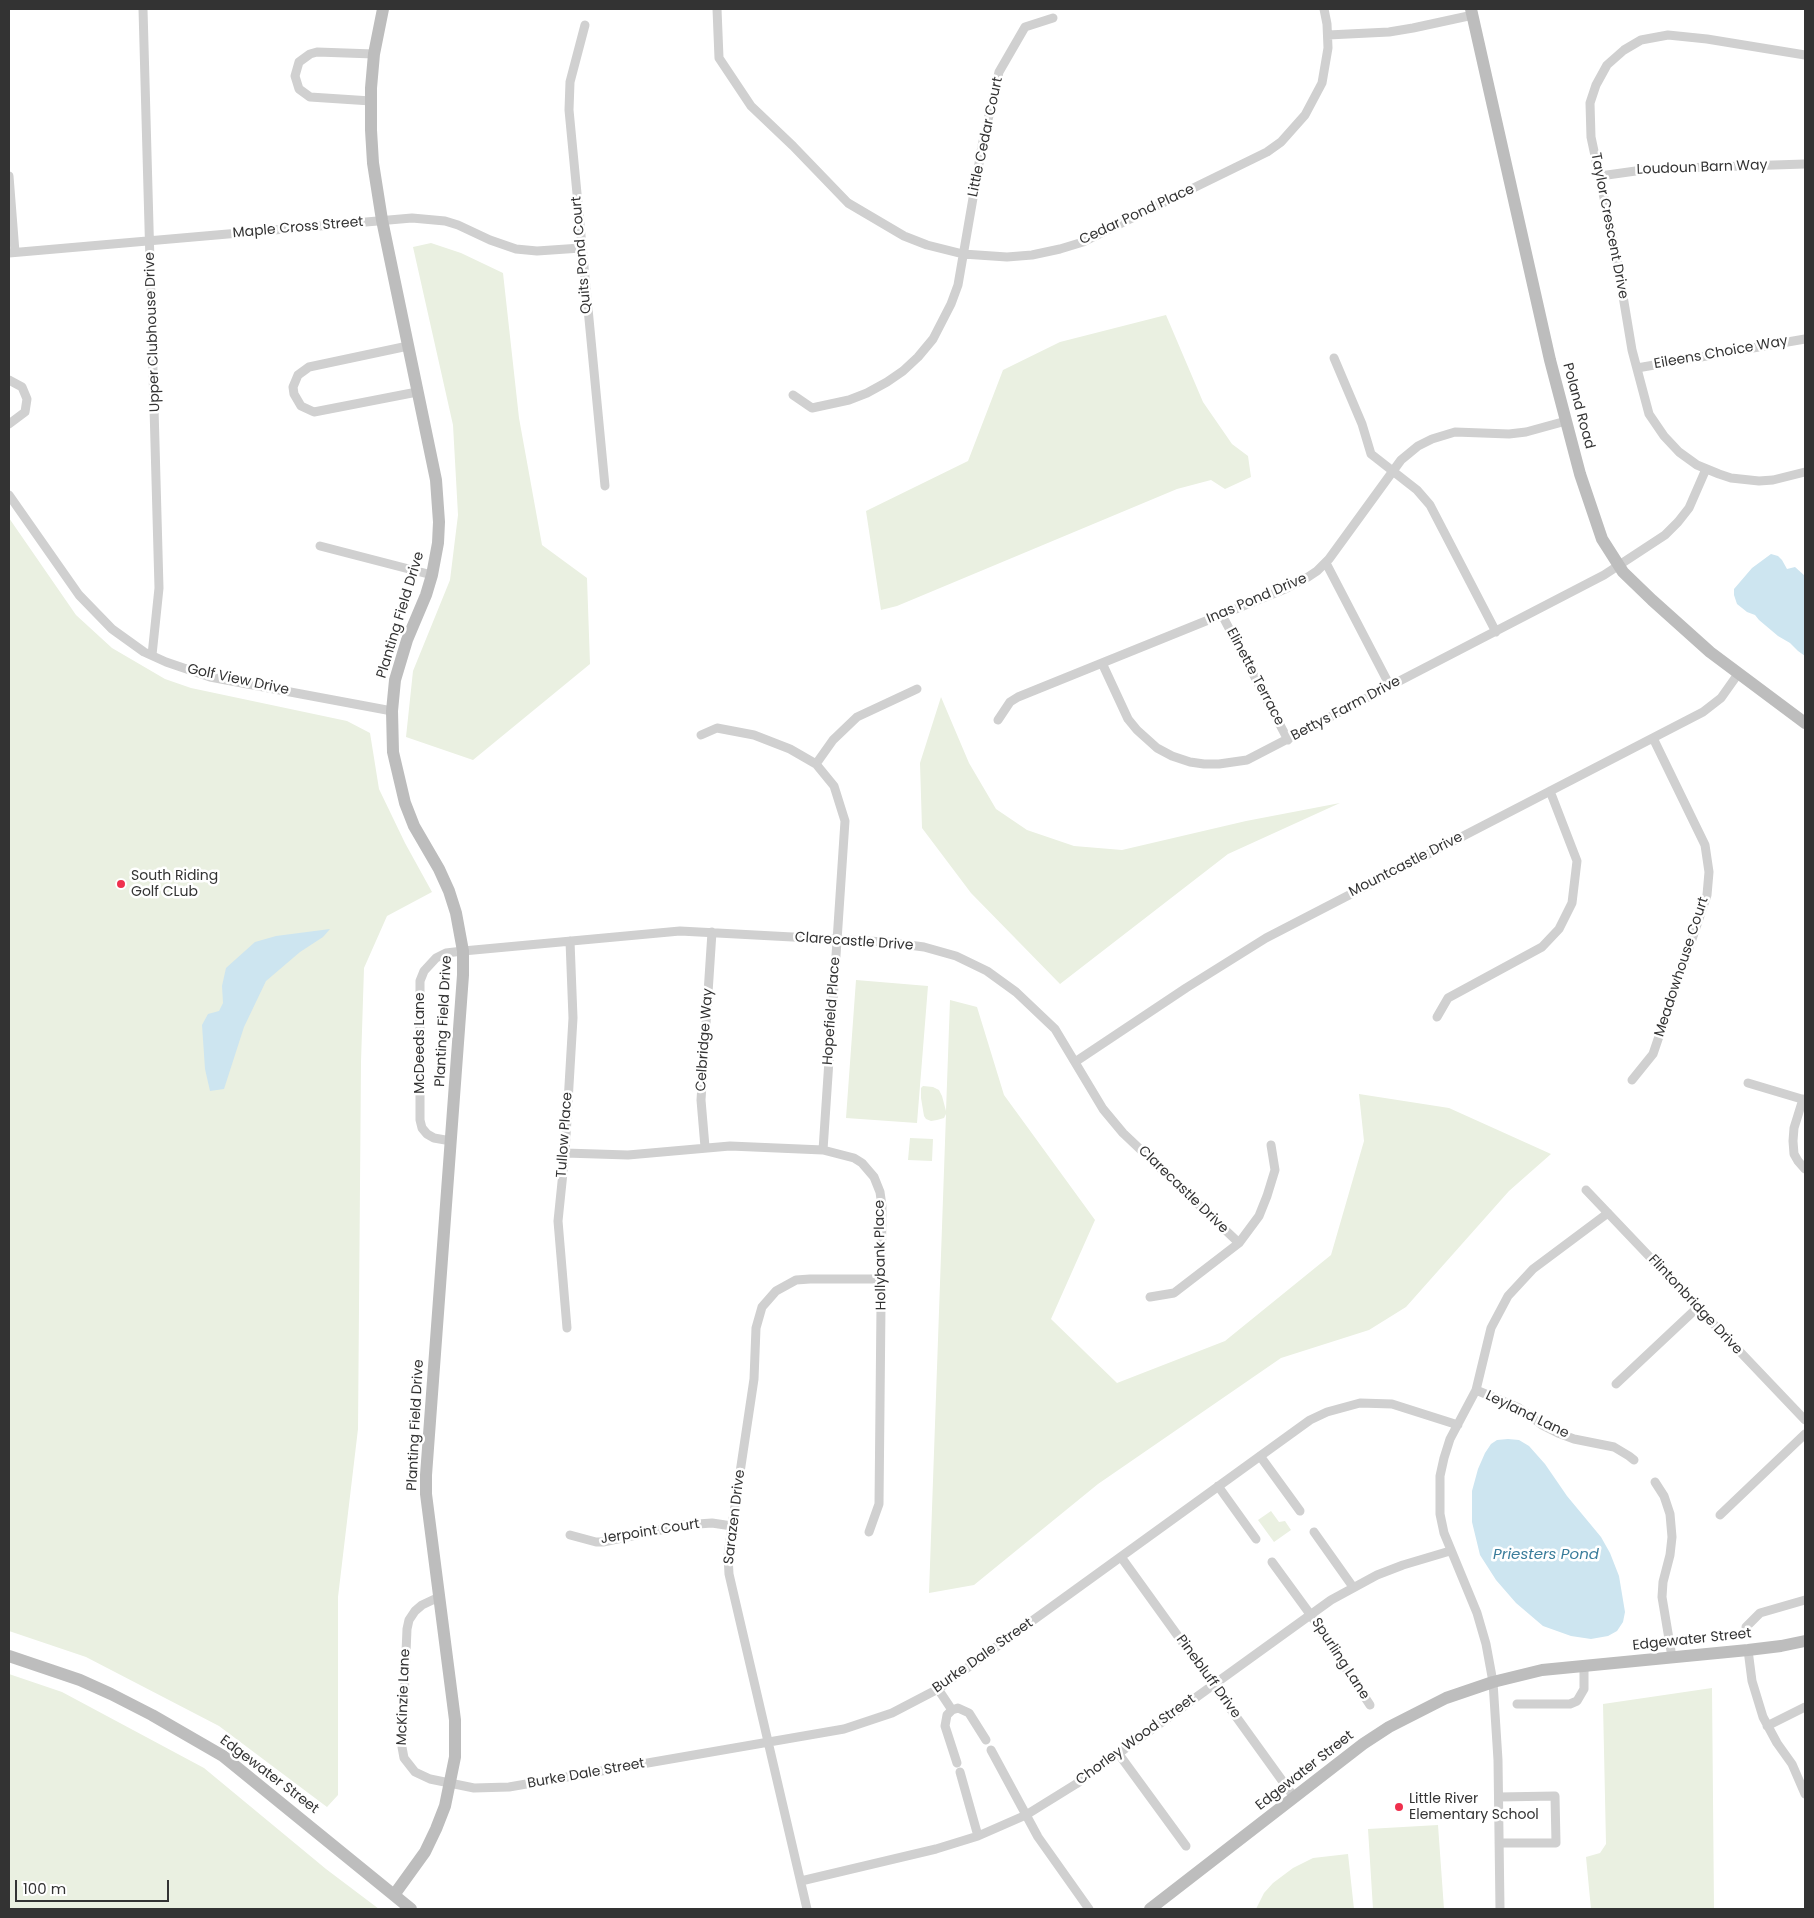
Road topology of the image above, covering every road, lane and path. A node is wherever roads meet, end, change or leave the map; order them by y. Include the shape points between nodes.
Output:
1 (144, 9) edge
2 (383, 9) edge
3 (717, 9) edge
4 (1324, 9) edge
5 (1472, 12) edge
6 (1053, 18) dead end
7 (586, 25) dead end
8 (1328, 36) junction
9 (374, 54) junction
10 (1805, 54) edge
11 (371, 101) junction
12 (1805, 164) edge
13 (9, 176) edge
14 (1600, 176) junction
15 (382, 220) junction
16 (150, 240) junction
17 (581, 248) junction
18 (12, 253) edge
19 (963, 254) junction
20 (1805, 338) edge
21 (408, 346) junction
22 (1334, 358) dead end
23 (1637, 368) junction
24 (9, 380) edge
25 (417, 392) junction
26 (793, 396) dead end
27 (1566, 421) junction
28 (9, 424) edge
29 (1706, 469) junction
30 (1393, 471) junction
31 (1805, 472) edge
32 (605, 486) dead end
33 (9, 495) edge
34 (320, 546) dead end
35 (1326, 563) junction
36 (1619, 566) junction
37 (432, 575) junction
38 (1222, 614) junction
39 (1496, 632) junction
40 (152, 655) junction
41 (1102, 663) junction
42 (1738, 674) junction
43 (1390, 686) junction
44 (917, 689) dead end
45 (392, 711) junction
46 (998, 720) dead end
47 (1805, 724) edge
48 (701, 735) dead end
49 (1653, 738) junction
50 (1288, 740) junction
51 (816, 764) junction
52 (1550, 791) junction
53 (712, 932) junction
54 (836, 940) junction
55 (570, 941) junction
56 (463, 951) junction
57 (1437, 1017) dead end
58 (1075, 1062) junction
59 (1632, 1080) dead end
60 (1748, 1083) dead end
61 (1804, 1100) edge
62 (451, 1142) junction
63 (1271, 1145) dead end
64 (705, 1147) junction
65 (823, 1150) junction
66 (565, 1153) junction
67 (1805, 1169) edge
68 (1586, 1190) dead end
69 (1608, 1213) junction
70 (1239, 1243) junction
71 (882, 1279) junction
72 (1150, 1297) dead end
73 (1697, 1308) junction
74 (567, 1328) dead end
75 (1616, 1384) dead end
76 (1476, 1390) junction
77 (1805, 1420) edge
78 (1458, 1424) junction
79 (1805, 1434) edge
80 (1260, 1456) junction
81 (1634, 1460) dead end
82 (1655, 1482) dead end
83 (1218, 1486) junction
84 (1300, 1511) dead end
85 (1720, 1515) dead end
86 (732, 1526) junction
87 (868, 1532) dead end
88 (1314, 1532) dead end
89 (570, 1535) dead end
90 (1256, 1539) dead end
91 (1450, 1551) junction
92 (1121, 1557) junction
93 (1272, 1562) dead end
94 (1352, 1587) junction
95 (439, 1597) junction
96 (1805, 1600) edge
97 (1310, 1614) junction
98 (1746, 1627) dead end
99 (1805, 1641) edge
100 (1748, 1650) junction
101 (9, 1656) edge
102 (1672, 1657) junction
103 (1584, 1666) junction
104 (1493, 1682) junction
105 (1213, 1684) junction
106 (938, 1689) junction
107 (1517, 1704) dead end
108 (1370, 1705) dead end
109 (1805, 1707) edge
110 (952, 1710) junction
111 (1767, 1726) junction
112 (986, 1740) dead end
113 (768, 1742) junction
114 (991, 1750) dead end
115 (1118, 1752) junction
116 (451, 1783) junction
117 (1805, 1794) edge
118 (1294, 1797) junction
119 (1499, 1797) junction
120 (1026, 1815) junction
121 (978, 1836) junction
122 (1499, 1843) junction
123 (1186, 1846) dead end
124 (801, 1881) junction
125 (394, 1895) junction
126 (411, 1909) edge
127 (808, 1909) edge
128 (1090, 1909) edge
129 (1150, 1909) edge
130 (1500, 1909) edge

1 - 16 street, Upper Clubhouse Drive
2 - 9 street, Planting Field Drive
3 - 19 street, Cedar Pond Place via 719,58 751,106 848,203 904,236
4 - 8 street, Cedar Pond Place
5 - 8 street via 1397,31
5 - 27 street, Poland Road
6 - 19 street, Little Cedar Court via 1025,27 999,72
7 - 17 street, Quits Pond Court via 570,82 569,103
8 - 19 street, Cedar Pond Place via 1326,66 1315,100 1294,129 1267,152 1083,242 1032,255
9 - 11 street, Planting Field Drive
9 - 11 street via 316,52 299,62 295,76 299,89 310,97
10 - 14 street, Taylor Crescent Drive via 1668,35 1641,40 1624,50 1607,65 1590,103 1591,137
11 - 15 street, Planting Field Drive via 373,163
12 - 14 street, Loudoun Barn Way via 1650,169
13 - 18 street
14 - 23 street, Taylor Crescent Drive
15 - 16 street, Maple Cross Street
15 - 17 street, Maple Cross Street via 445,221 516,248
15 - 21 street, Planting Field Drive
16 - 18 street, Maple Cross Street
16 - 40 street, Upper Clubhouse Drive via 159,588
17 - 32 street, Quits Pond Court
19 - 26 street, Little Cedar Court via 958,285 943,322 923,351 903,371 867,393 829,405 812,408
20 - 23 street, Eileens Choice Way
21 - 25 street, Planting Field Drive
21 - 25 street via 310,366 298,374 294,394 301,406 314,412
22 - 30 street via 1371,454
23 - 29 street, Taylor Crescent Drive via 1648,414 1679,452
24 - 28 street via 22,387 28,399 25,412
25 - 37 street, Planting Field Drive via 438,501 438,543
27 - 30 street, Inas Pond Drive via 1518,433 1446,434 1408,452
27 - 36 street, Poland Road via 1591,511 1602,539
29 - 31 street, Taylor Crescent Drive via 1731,478 1759,481
29 - 36 street, Bettys Farm Drive via 1689,508 1678,522 1665,535
30 - 35 street, Inas Pond Drive
30 - 39 street via 1430,505
33 - 40 street, Golf View Drive via 79,595 128,641
34 - 37 street
35 - 38 street, Inas Pond Drive via 1300,583
35 - 43 street
36 - 39 street, Bettys Farm Drive
36 - 42 street, Poland Road via 1634,584
37 - 45 street, Planting Field Drive via 400,660
38 - 41 street, Inas Pond Drive
38 - 50 street, Elinette Terrace
39 - 43 street, Bettys Farm Drive
40 - 45 street, Golf View Drive via 191,672
41 - 46 street, Inas Pond Drive via 1018,697 1010,702
41 - 50 street, Bettys Farm Drive via 1122,708 1136,730 1172,756 1204,764 1233,763 1247,760
42 - 47 street, Poland Road
42 - 49 street, Mountcastle Drive via 1721,698 1703,712
43 - 50 street, Bettys Farm Drive
44 - 51 street via 857,717 833,740
45 - 56 street, Planting Field Drive via 393,752 404,802 449,891
48 - 51 street, Hopefield Place via 717,728 754,735 790,749
49 - 52 street, Mountcastle Drive
49 - 59 street, Meadowhouse Court via 1705,845 1709,872 1707,895 1653,1054
51 - 54 street, Hopefield Place via 834,786 845,821
52 - 57 street via 1577,861 1572,903 1559,929 1542,947 1448,998
52 - 58 street, Mountcastle Drive via 1266,938
53 - 54 street, Clarecastle Drive
53 - 55 street, Clarecastle Drive via 680,931
53 - 64 street, Celbridge Way via 701,1100
54 - 58 street, Clarecastle Drive via 924,947 956,956 987,971 1016,992 1055,1028
54 - 65 street, Hopefield Place
55 - 56 street, Clarecastle Drive
55 - 66 street, Tullow Place via 573,1018
56 - 62 street, Planting Field Drive
56 - 62 street, McDeeds Lane via 446,953 430,963 420,987 420,1120 427,1134
58 - 70 street, Clarecastle Drive via 1103,1109 1123,1133
60 - 61 street
61 - 67 street via 1794,1128 1793,1142 1794,1154
62 - 95 street, Planting Field Drive via 426,1475
63 - 70 street via 1275,1170 1267,1196 1259,1216
64 - 65 street, Hollybank Place
64 - 66 street, Hollybank Place via 628,1155
65 - 71 street, Hollybank Place via 858,1161 874,1177 882,1206
66 - 74 street, Tullow Place via 558,1221
68 - 69 street, Flintonbridge Drive
69 - 73 street, Flintonbridge Drive
69 - 76 street via 1533,1269 1508,1296 1491,1328
70 - 72 street via 1174,1293
71 - 86 street, Sarazen Drive via 796,1280 776,1291 762,1306 756,1328 754,1378
71 - 87 street, Hollybank Place via 879,1504
73 - 75 street
73 - 77 street, Flintonbridge Drive
76 - 78 street
76 - 81 street, Leyland Lane via 1519,1408 1558,1433 1614,1447
78 - 80 street, Burke Dale Street via 1392,1404 1360,1403 1310,1420
78 - 91 street via 1444,1458 1439,1494 1440,1514
79 - 85 street
80 - 83 street, Burke Dale Street
80 - 84 street
82 - 102 street via 1670,1514 1672,1537 1662,1596
83 - 90 street
83 - 92 street, Burke Dale Street
86 - 89 street, Jerpoint Court via 691,1524 603,1542
86 - 113 street, Sarazen Drive via 728,1556 730,1574
88 - 94 street
91 - 94 street, Chorley Wood Street via 1403,1564
91 - 104 street via 1477,1613
92 - 105 street, Pinebluff Drive
92 - 106 street, Burke Dale Street
93 - 97 street, Spurling Lane
94 - 97 street, Chorley Wood Street
95 - 116 street, Planting Field Drive via 455,1720
95 - 116 street, McKinzie Lane via 422,1605 409,1620 402,1748 404,1758 415,1772
96 - 98 street via 1760,1613
97 - 105 street, Chorley Wood Street
97 - 108 street, Spurling Lane
99 - 100 street, Edgewater Street
100 - 102 street, Edgewater Street
100 - 111 street via 1752,1681
101 - 125 street, Edgewater Street via 109,1693 223,1756
102 - 103 street, Edgewater Street
103 - 104 street, Edgewater Street via 1542,1670
103 - 107 street via 1584,1689 1577,1701 1570,1704
104 - 118 street, Edgewater Street via 1446,1698 1389,1727
104 - 119 street
105 - 115 street, Chorley Wood Street
105 - 118 street, Pinebluff Drive
106 - 110 street
106 - 113 street, Burke Dale Street via 868,1722
109 - 111 street
110 - 112 street via 958,1708 969,1713
110 - 121 street via 945,1721
111 - 117 street via 1792,1764
113 - 116 street, Burke Dale Street via 509,1787 474,1788
113 - 124 street, Sarazen Drive
114 - 120 street
115 - 120 street, Chorley Wood Street via 1076,1784
115 - 123 street
116 - 125 street, Planting Field Drive via 425,1852
118 - 129 street, Edgewater Street
119 - 122 street
119 - 122 street via 1555,1796 1556,1843
120 - 121 street, Chorley Wood Street
120 - 128 street
121 - 124 street, Chorley Wood Street via 936,1850
122 - 130 street
124 - 127 street, Sarazen Drive
125 - 126 street, Edgewater Street

